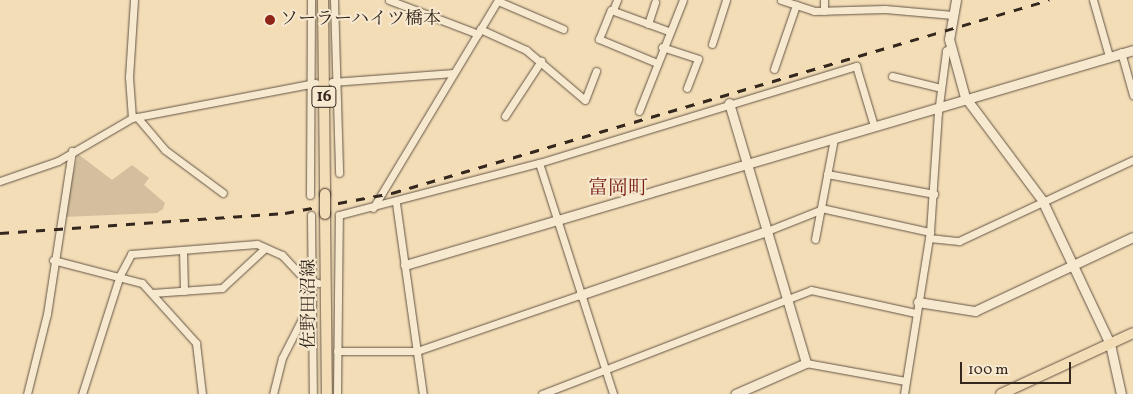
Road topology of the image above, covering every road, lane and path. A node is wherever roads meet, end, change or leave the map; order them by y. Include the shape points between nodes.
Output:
1 (134, 0) edge
2 (311, 0) edge
3 (323, 0) edge
4 (334, 0) edge
5 (389, 0) edge
6 (498, 0) edge
7 (617, 0) edge
8 (683, 0) edge
9 (726, 0) edge
10 (781, 0) edge
11 (824, 0) edge
12 (956, 0) edge
13 (1093, 0) edge
14 (656, 2) dead end
15 (796, 5) junction
16 (613, 10) junction
17 (824, 10) junction
18 (953, 15) junction
19 (648, 24) junction
20 (563, 29) dead end
21 (479, 31) junction
22 (668, 31) junction
23 (712, 44) dead end
24 (662, 47) junction
25 (951, 47) junction
26 (1133, 50) edge
27 (1121, 52) junction
28 (1109, 56) junction
29 (540, 61) junction
30 (656, 63) junction
31 (774, 69) dead end
32 (596, 71) dead end
33 (454, 73) junction
34 (892, 76) dead end
35 (335, 82) junction
36 (314, 83) junction
37 (687, 88) dead end
38 (941, 88) junction
39 (1133, 95) edge
40 (965, 97) junction
41 (728, 104) junction
42 (939, 104) junction
43 (639, 112) dead end
44 (505, 116) dead end
45 (134, 117) junction
46 (874, 126) junction
47 (834, 138) junction
48 (72, 151) junction
49 (1133, 160) edge
50 (539, 163) junction
51 (747, 164) junction
52 (339, 173) dead end
53 (827, 174) junction
54 (0, 181) edge
55 (223, 193) dead end
56 (934, 194) junction
57 (310, 195) dead end
58 (1042, 200) junction
59 (396, 204) junction
60 (373, 208) junction
61 (821, 209) junction
62 (311, 215) dead end
63 (557, 220) junction
64 (767, 231) junction
65 (930, 235) junction
66 (1133, 237) edge
67 (815, 239) dead end
68 (265, 248) junction
69 (183, 250) junction
70 (53, 260) junction
71 (1074, 264) junction
72 (405, 265) junction
73 (120, 274) junction
74 (315, 283) junction
75 (184, 291) junction
76 (152, 293) junction
77 (580, 295) junction
78 (786, 298) junction
79 (311, 301) junction
80 (918, 302) junction
81 (916, 313) junction
82 (1133, 334) edge
83 (1110, 344) junction
84 (337, 351) junction
85 (417, 351) junction
86 (806, 363) junction
87 (602, 370) junction
88 (905, 381) junction
89 (27, 394) edge
90 (82, 394) edge
91 (202, 394) edge
92 (273, 394) edge
93 (314, 394) edge
94 (327, 394) edge
95 (337, 394) edge
96 (423, 394) edge
97 (542, 394) edge
98 (613, 394) edge
99 (736, 394) edge
100 (904, 394) edge
101 (1001, 394) edge
102 (1120, 394) edge

1 - 45 street via 129,77
2 - 36 street
3 - 94 main road, 佐野田沼線 / 16, bridge
4 - 35 street
5 - 21 street
6 - 20 street
6 - 21 street
7 - 16 street
8 - 22 street
9 - 23 street
10 - 15 street
11 - 17 street
12 - 18 street
13 - 28 street
14 - 19 street
15 - 17 street
15 - 31 street
16 - 19 street
16 - 30 street via 599,38
17 - 18 street via 886,9
18 - 25 street
19 - 22 street
21 - 29 street via 514,41
21 - 33 street
22 - 24 street
24 - 30 street
24 - 37 street via 698,59
25 - 38 street
25 - 40 street
26 - 27 street
27 - 28 street
27 - 39 street
28 - 40 street
29 - 32 street via 585,100
29 - 44 street
30 - 43 street
33 - 35 street
33 - 60 street
34 - 38 street
35 - 52 street
36 - 45 street
36 - 57 street
38 - 42 street
40 - 42 street
40 - 58 street
41 - 46 street via 856,66
41 - 50 street
41 - 51 street
42 - 46 street
42 - 56 street
45 - 48 street
45 - 55 street via 165,150
46 - 47 street
47 - 51 street
47 - 53 street
48 - 54 street
48 - 70 street
49 - 58 street
50 - 59 street
50 - 63 street
51 - 63 street
51 - 64 street
53 - 56 street
53 - 61 street
56 - 65 street
58 - 65 street via 959,241
58 - 71 street
59 - 60 street
59 - 72 street
60 - 84 street via 339,215
61 - 64 street
61 - 65 street
61 - 67 street
62 - 74 street
63 - 72 street
63 - 77 street
64 - 77 street
64 - 78 street
65 - 80 street
66 - 71 street
68 - 69 street via 257,244
68 - 74 street via 282,255
68 - 75 street via 222,288
69 - 73 street via 132,254
69 - 75 street
70 - 73 street
70 - 89 street via 47,314
71 - 80 street via 974,311
71 - 83 street
72 - 85 street
73 - 76 street via 142,283
73 - 90 street
74 - 79 street
75 - 76 street
76 - 91 street via 196,343
77 - 85 street
77 - 87 street
78 - 81 street via 811,290
78 - 86 street
78 - 87 street
79 - 92 street via 282,358
79 - 93 street
80 - 81 street
81 - 88 street
82 - 83 main road
83 - 101 main road
83 - 102 street
84 - 85 street
84 - 95 street
85 - 96 street
86 - 88 street
86 - 99 street
87 - 97 street
87 - 98 street
88 - 100 street

